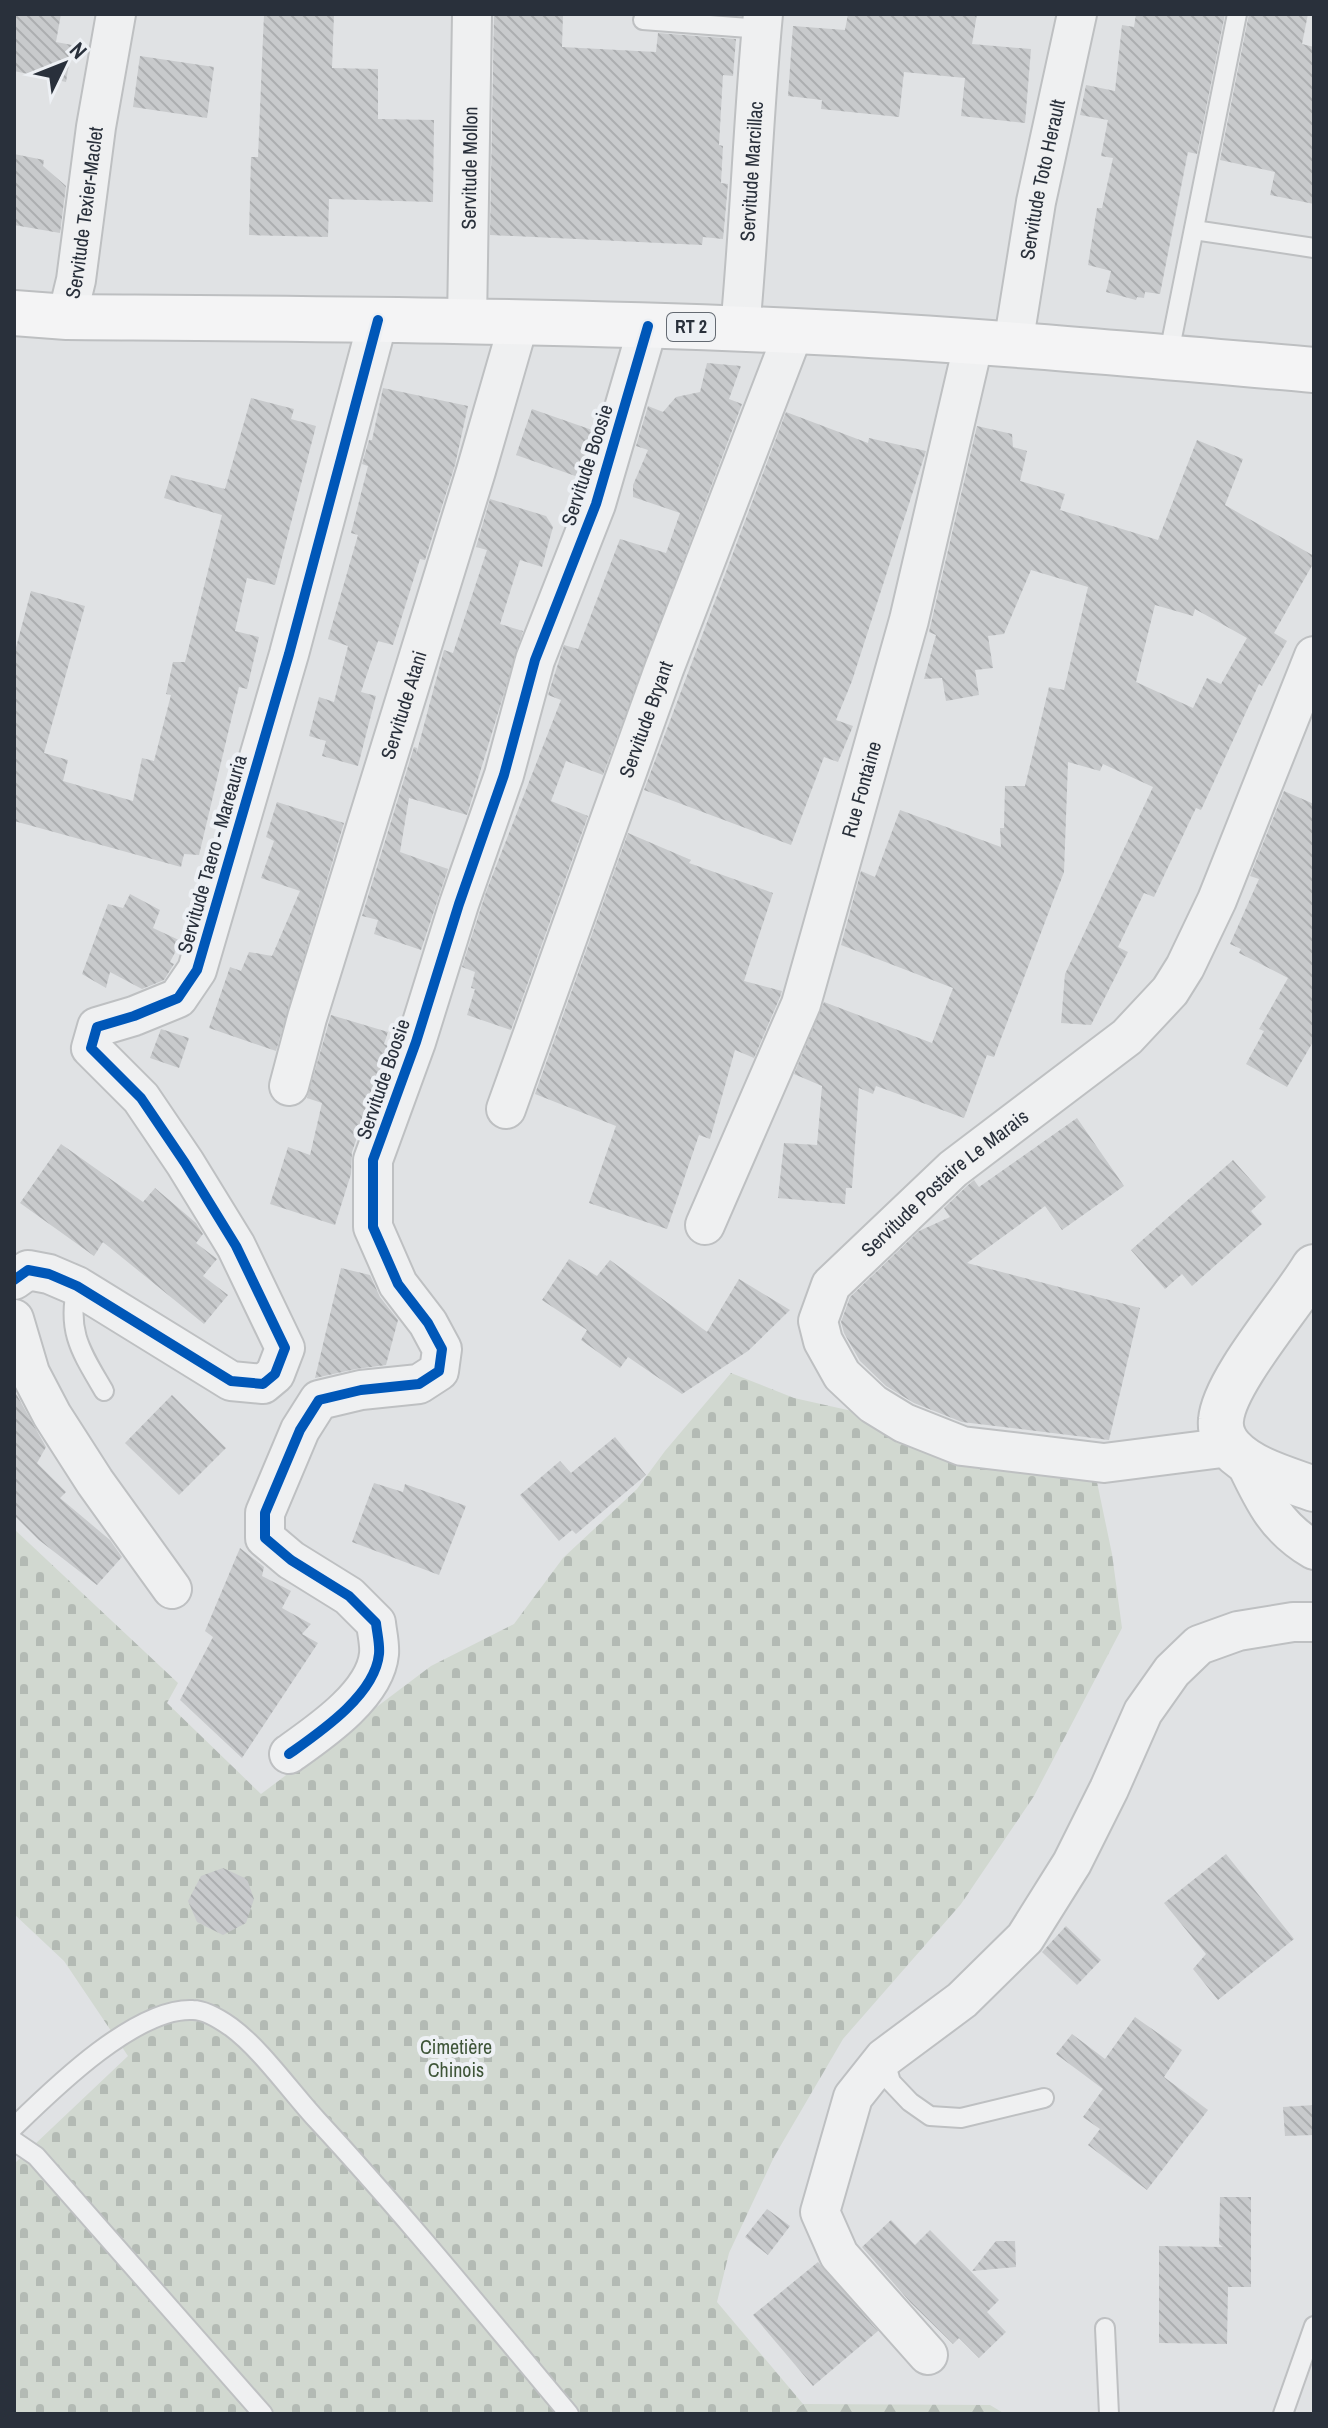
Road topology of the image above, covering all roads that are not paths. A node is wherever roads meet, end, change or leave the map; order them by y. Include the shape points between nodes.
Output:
1 (116, 14) edge
2 (472, 14) edge
3 (1077, 14) edge
4 (1237, 14) edge
5 (643, 20) dead end
6 (762, 22) edge
7 (1194, 230) junction
8 (1314, 248) edge
9 (14, 313) edge
10 (67, 317) junction
11 (378, 320) junction
12 (467, 322) junction
13 (519, 322) junction
14 (648, 326) junction
15 (740, 329) junction
16 (794, 331) junction
17 (994, 343) junction
18 (1168, 358) junction
19 (1314, 370) edge
20 (1314, 656) edge
21 (289, 1086) dead end
22 (506, 1109) dead end
23 (705, 1225) dead end
24 (1312, 1274) edge
25 (14, 1280) edge
26 (77, 1286) junction
27 (14, 1319) edge
28 (104, 1391) dead end
29 (1237, 1453) junction
30 (1314, 1489) edge
31 (1314, 1550) edge
32 (172, 1589) dead end
33 (1314, 1622) edge
34 (289, 1754) dead end
35 (884, 2058) junction
36 (1044, 2098) dead end
37 (14, 2127) edge
38 (14, 2141) edge
39 (1314, 2326) edge
40 (1105, 2328) dead end
41 (928, 2355) dead end
42 (258, 2412) edge
43 (569, 2414) edge
44 (1109, 2414) edge
45 (1283, 2414) edge

1 - 10 street, Servitude Texier-Maclet
2 - 12 street, Servitude Mollon
3 - 17 street, Servitude Toto Herault via 1036,202
4 - 7 lane
5 - 6 lane
6 - 15 street, Servitude Marcillac
7 - 8 lane
7 - 18 lane
9 - 10 main road, RT 2
10 - 11 main road, RT 2
11 - 12 main road, RT 2
11 - 26 street, Servitude Taero - Mareauria via 197,970 178,998 97,1027 91,1048 141,1098 185,1163 236,1246 285,1348 275,1374 263,1384 231,1381
12 - 13 main road, RT 2
13 - 14 main road, RT 2
13 - 21 street, Servitude Atani
14 - 15 main road, RT 2
14 - 34 street, Servitude Boosie via 596,504 535,660 504,775 373,1160 373,1227 398,1284 442,1349 439,1371 419,1384 319,1400 300,1430 265,1513 265,1538 349,1596 376,1623 379,1656 363,1692
15 - 16 main road, RT 2
16 - 17 main road, RT 2
16 - 22 street, Servitude Bryant via 664,669
17 - 18 main road, RT 2
17 - 23 street, Rue Fontaine via 801,1004
18 - 19 main road, RT 2
20 - 29 street, Servitude Postaire Le Marais via 1217,900 1170,991 1127,1037 953,1169 831,1285 818,1321 842,1375 873,1404 962,1446 1104,1463
24 - 29 street via 1235,1383 1221,1418 1223,1436
25 - 26 street, Servitude Taero - Mareauria via 28,1270
26 - 28 lane via 76,1341
27 - 32 street via 30,1373 52,1415
29 - 30 street
29 - 31 street via 1268,1510
33 - 35 street via 1238,1631 1199,1645 1172,1671 1143,1712 1072,1863 1025,1938 962,2000
35 - 36 lane via 891,2082 930,2116 961,2118
35 - 41 street via 853,2097 820,2212 839,2255
37 - 43 lane via 100,2050 139,2026 194,2010 214,2017 233,2028 424,2238
38 - 42 lane via 36,2156
39 - 45 lane
40 - 44 lane

